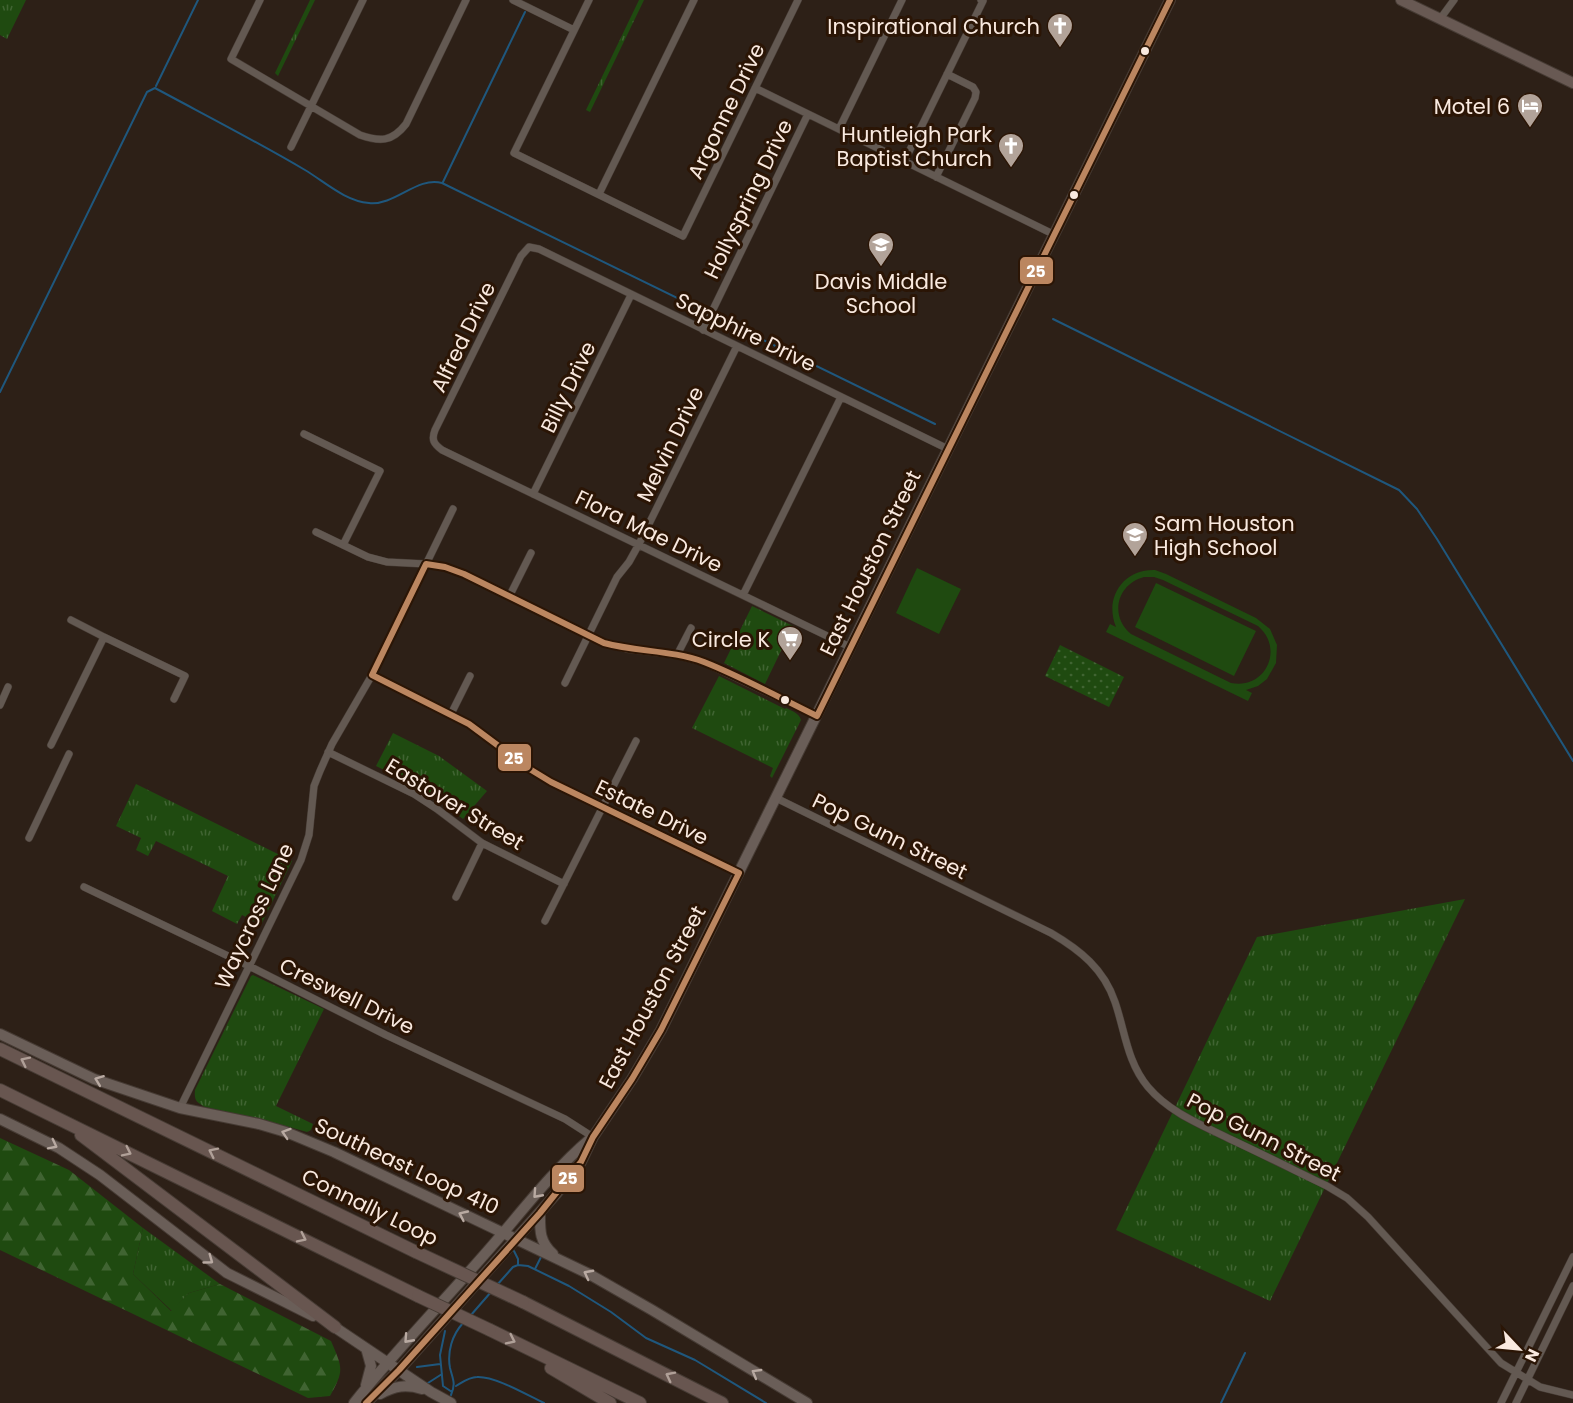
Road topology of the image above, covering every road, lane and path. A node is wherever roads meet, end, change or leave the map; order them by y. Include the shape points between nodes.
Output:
1 (260, 0) edge
2 (363, 0) edge
3 (466, 0) edge
4 (513, 0) edge
5 (589, 0) edge
6 (694, 0) edge
7 (798, 0) edge
8 (902, 0) edge
9 (981, 0) edge
10 (1170, 0) edge
11 (1401, 0) edge
12 (1454, 0) edge
13 (1440, 19) junction
14 (574, 30) junction
15 (947, 74) junction
16 (1572, 79) edge
17 (755, 88) junction
18 (312, 105) junction
19 (808, 114) junction
20 (838, 129) junction
21 (291, 147) dead end
22 (904, 162) junction
23 (936, 177) junction
24 (599, 194) junction
25 (1055, 235) junction
26 (529, 247) joint
27 (631, 295) junction
28 (703, 330) junction
29 (737, 346) junction
30 (841, 397) junction
31 (304, 434) dead end
32 (434, 444) joint
33 (948, 449) junction
34 (534, 494) junction
35 (453, 509) dead end
36 (315, 532) dead end
37 (639, 544) junction
38 (343, 545) junction
39 (531, 553) dead end
40 (426, 564) junction
41 (743, 595) junction
42 (509, 597) junction
43 (71, 620) dead end
44 (691, 628) dead end
45 (588, 636) junction
46 (104, 637) junction
47 (850, 647) junction
48 (677, 655) junction
49 (372, 675) junction
50 (470, 676) dead end
51 (566, 683) dead end
52 (8, 687) dead end
53 (174, 699) dead end
54 (0, 705) edge
55 (451, 714) junction
56 (817, 716) junction
57 (636, 741) dead end
58 (51, 746) dead end
59 (328, 752) junction
60 (69, 754) dead end
61 (776, 798) junction
62 (604, 807) junction
63 (29, 838) dead end
64 (482, 843) junction
65 (739, 873) junction
66 (564, 884) junction
67 (84, 887) dead end
68 (456, 897) dead end
69 (545, 921) dead end
70 (249, 966) junction
71 (0, 1034) edge
72 (0, 1048) edge
73 (0, 1090) edge
74 (180, 1108) junction
75 (56, 1117) junction
76 (0, 1119) edge
77 (593, 1137) junction
78 (540, 1212) junction
79 (503, 1233) junction
80 (516, 1240) junction
81 (1573, 1257) edge
82 (557, 1258) junction
83 (1573, 1286) edge
84 (335, 1328) junction
85 (366, 1348) junction
86 (533, 1351) junction
87 (387, 1362) junction
88 (399, 1370) junction
89 (1515, 1372) junction
90 (1527, 1380) junction
91 (431, 1392) junction
92 (1573, 1395) edge
93 (367, 1397) edge
94 (354, 1403) edge
95 (451, 1403) edge
96 (610, 1403) edge
97 (640, 1403) edge
98 (722, 1403) edge
99 (807, 1403) edge
100 (1501, 1403) edge
101 (1516, 1403) edge

1 - 18 street via 231,59
2 - 18 street
3 - 18 street via 401,130 379,141 360,135
4 - 14 street
5 - 14 street
6 - 24 street
7 - 17 street, Argonne Drive
8 - 20 street
9 - 15 street
10 - 25 main road, East Houston Street
11 - 13 main road
12 - 13 street
13 - 16 main road
14 - 24 street via 514,153
15 - 22 street
15 - 23 street via 976,92
17 - 19 street
17 - 24 street, Argonne Drive via 683,236
18 - 21 street
19 - 20 street
19 - 28 street, Hollyspring Drive
20 - 22 street
22 - 23 street
23 - 25 street
25 - 33 main road, East Houston Street
26 - 27 street, Sapphire Drive
26 - 32 street, Alfred Drive via 521,256 435,430
27 - 28 street, Sapphire Drive
27 - 34 street, Billy Drive
28 - 29 street, Sapphire Drive
29 - 30 street, Sapphire Drive
29 - 37 street, Melvin Drive
30 - 33 street, Sapphire Drive
30 - 41 street
31 - 38 street via 380,471
32 - 34 street, Flora Mae Drive
33 - 47 main road, East Houston Street
34 - 37 street, Flora Mae Drive
35 - 40 street, Waycross Lane
36 - 38 street
37 - 41 street, Flora Mae Drive
37 - 45 street, Melvin Drive via 617,577
38 - 40 street via 387,562
39 - 42 street
40 - 42 street via 464,574
40 - 49 street, Waycross Lane
41 - 47 street, Flora Mae Drive
42 - 45 street
43 - 46 street
44 - 48 street
45 - 48 street via 627,650
45 - 51 street, Melvin Drive
46 - 53 street via 185,676
46 - 58 street
47 - 56 main road, East Houston Street
48 - 56 street via 716,668
49 - 55 street, Estate Drive
49 - 59 street, Waycross Lane
50 - 55 street
52 - 54 street
55 - 62 street, Estate Drive via 551,782
56 - 61 main road, East Houston Street
57 - 62 street
59 - 64 street, Eastover Street via 414,794
59 - 70 street, Waycross Lane via 314,786 303,854
60 - 63 street
61 - 65 main road, East Houston Street
61 - 89 street, Pop Gunn Street via 1051,933 1080,951 1110,988 1133,1062 1157,1097 1187,1118 1347,1198 1491,1353
62 - 65 street, Estate Drive
62 - 66 street
64 - 66 street, Eastover Street
64 - 68 street
65 - 77 main road, East Houston Street via 661,1030
66 - 69 street
67 - 70 street, Creswell Drive
70 - 74 street, Waycross Lane
70 - 77 street, Creswell Drive via 565,1119
74 -> 71 main road, Southeast Loop 410 via 94,1079
98 -> 72 highway, Connally Loop, bridge
73 - 75 highway
79 -> 74 main road, Southeast Loop 410 via 305,1139 259,1124
75 - 84 highway
75 -> 86 highway, bridge
76 -> 84 main road via 59,1148 100,1175 227,1273
77 - 78 main road, East Houston Street via 581,1162
77 -> 79 main road, East Houston Street
78 - 80 main road, East Houston Street
78 - 82 main road via 544,1246
79 - 80 main road, Southeast Loop 410
79 -> 87 main road, East Houston Street
80 - 82 main road, Southeast Loop 410
80 - 88 main road, East Houston Street
81 - 89 street
99 -> 82 main road, Southeast Loop 410
83 - 90 street
84 - 85 main road
85 - 87 main road
85 - 93 main road via 370,1366
86 - 96 highway via 541,1362
86 - 97 highway
87 - 88 main road
87 - 93 main road, East Houston Street
88 - 91 main road
88 - 93 main road, East Houston Street
89 - 90 street, Pop Gunn Street
89 - 100 street
90 - 92 street, Pop Gunn Street
90 - 101 street
91 - 93 main road via 402,1385
91 - 95 main road
93 - 94 main road, East Houston Street

